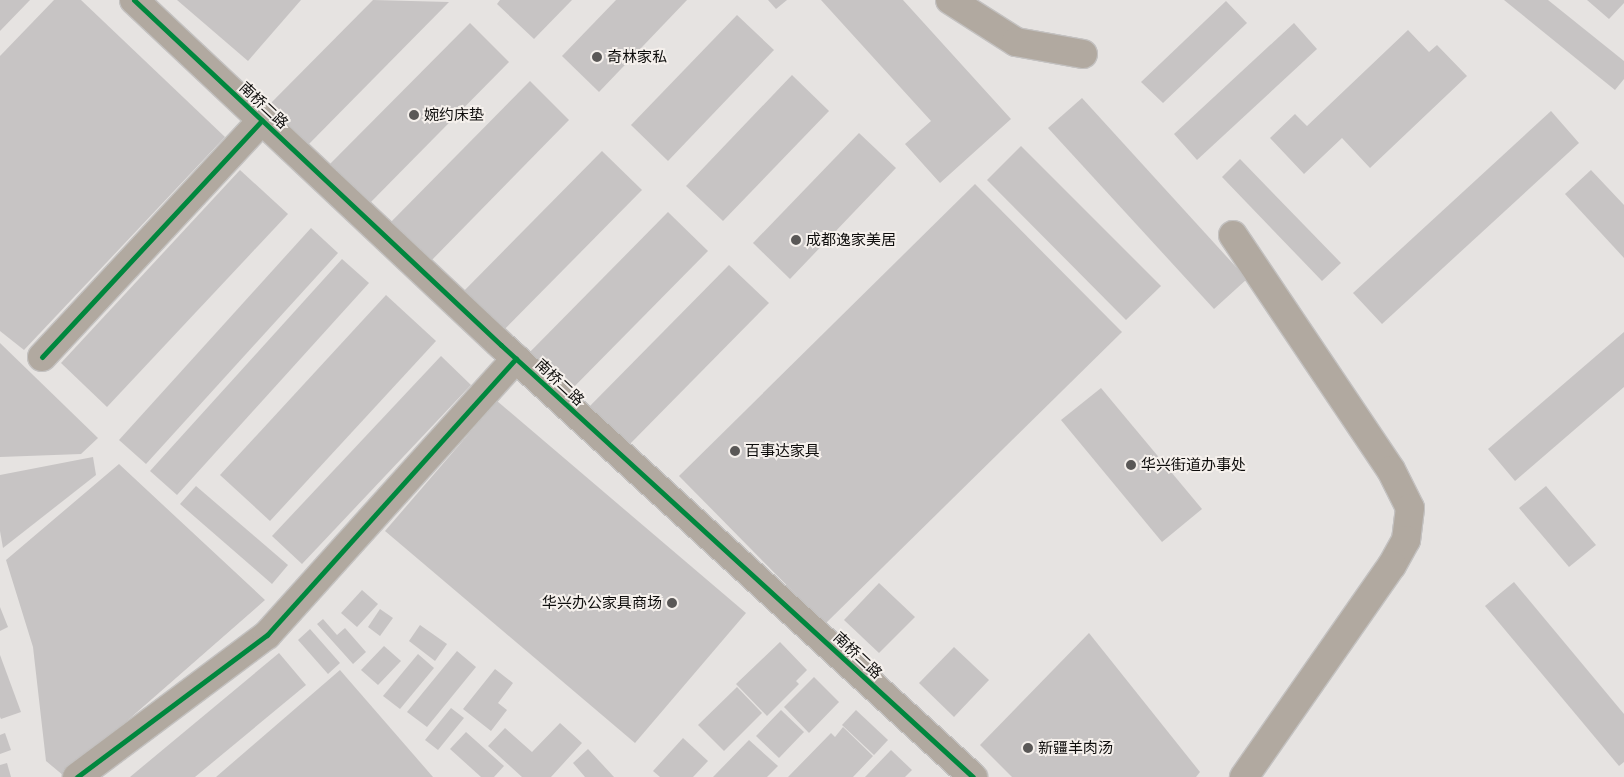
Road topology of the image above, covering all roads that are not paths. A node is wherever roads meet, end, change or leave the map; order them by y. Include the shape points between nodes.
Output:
1 (134, 0) edge
2 (950, 0) edge
3 (1083, 54) dead end
4 (262, 120) junction
5 (1233, 235) dead end
6 (42, 357) dead end
7 (516, 358) junction
8 (77, 777) edge
9 (973, 777) edge
10 (1244, 777) edge

1 - 4 street, 南桥二路
2 - 3 street via 1016,42
4 - 6 street
4 - 7 street, 南桥二路
5 - 10 street via 1391,470 1410,508 1406,540 1392,565
7 - 8 street via 267,634
7 - 9 street, 南桥二路

